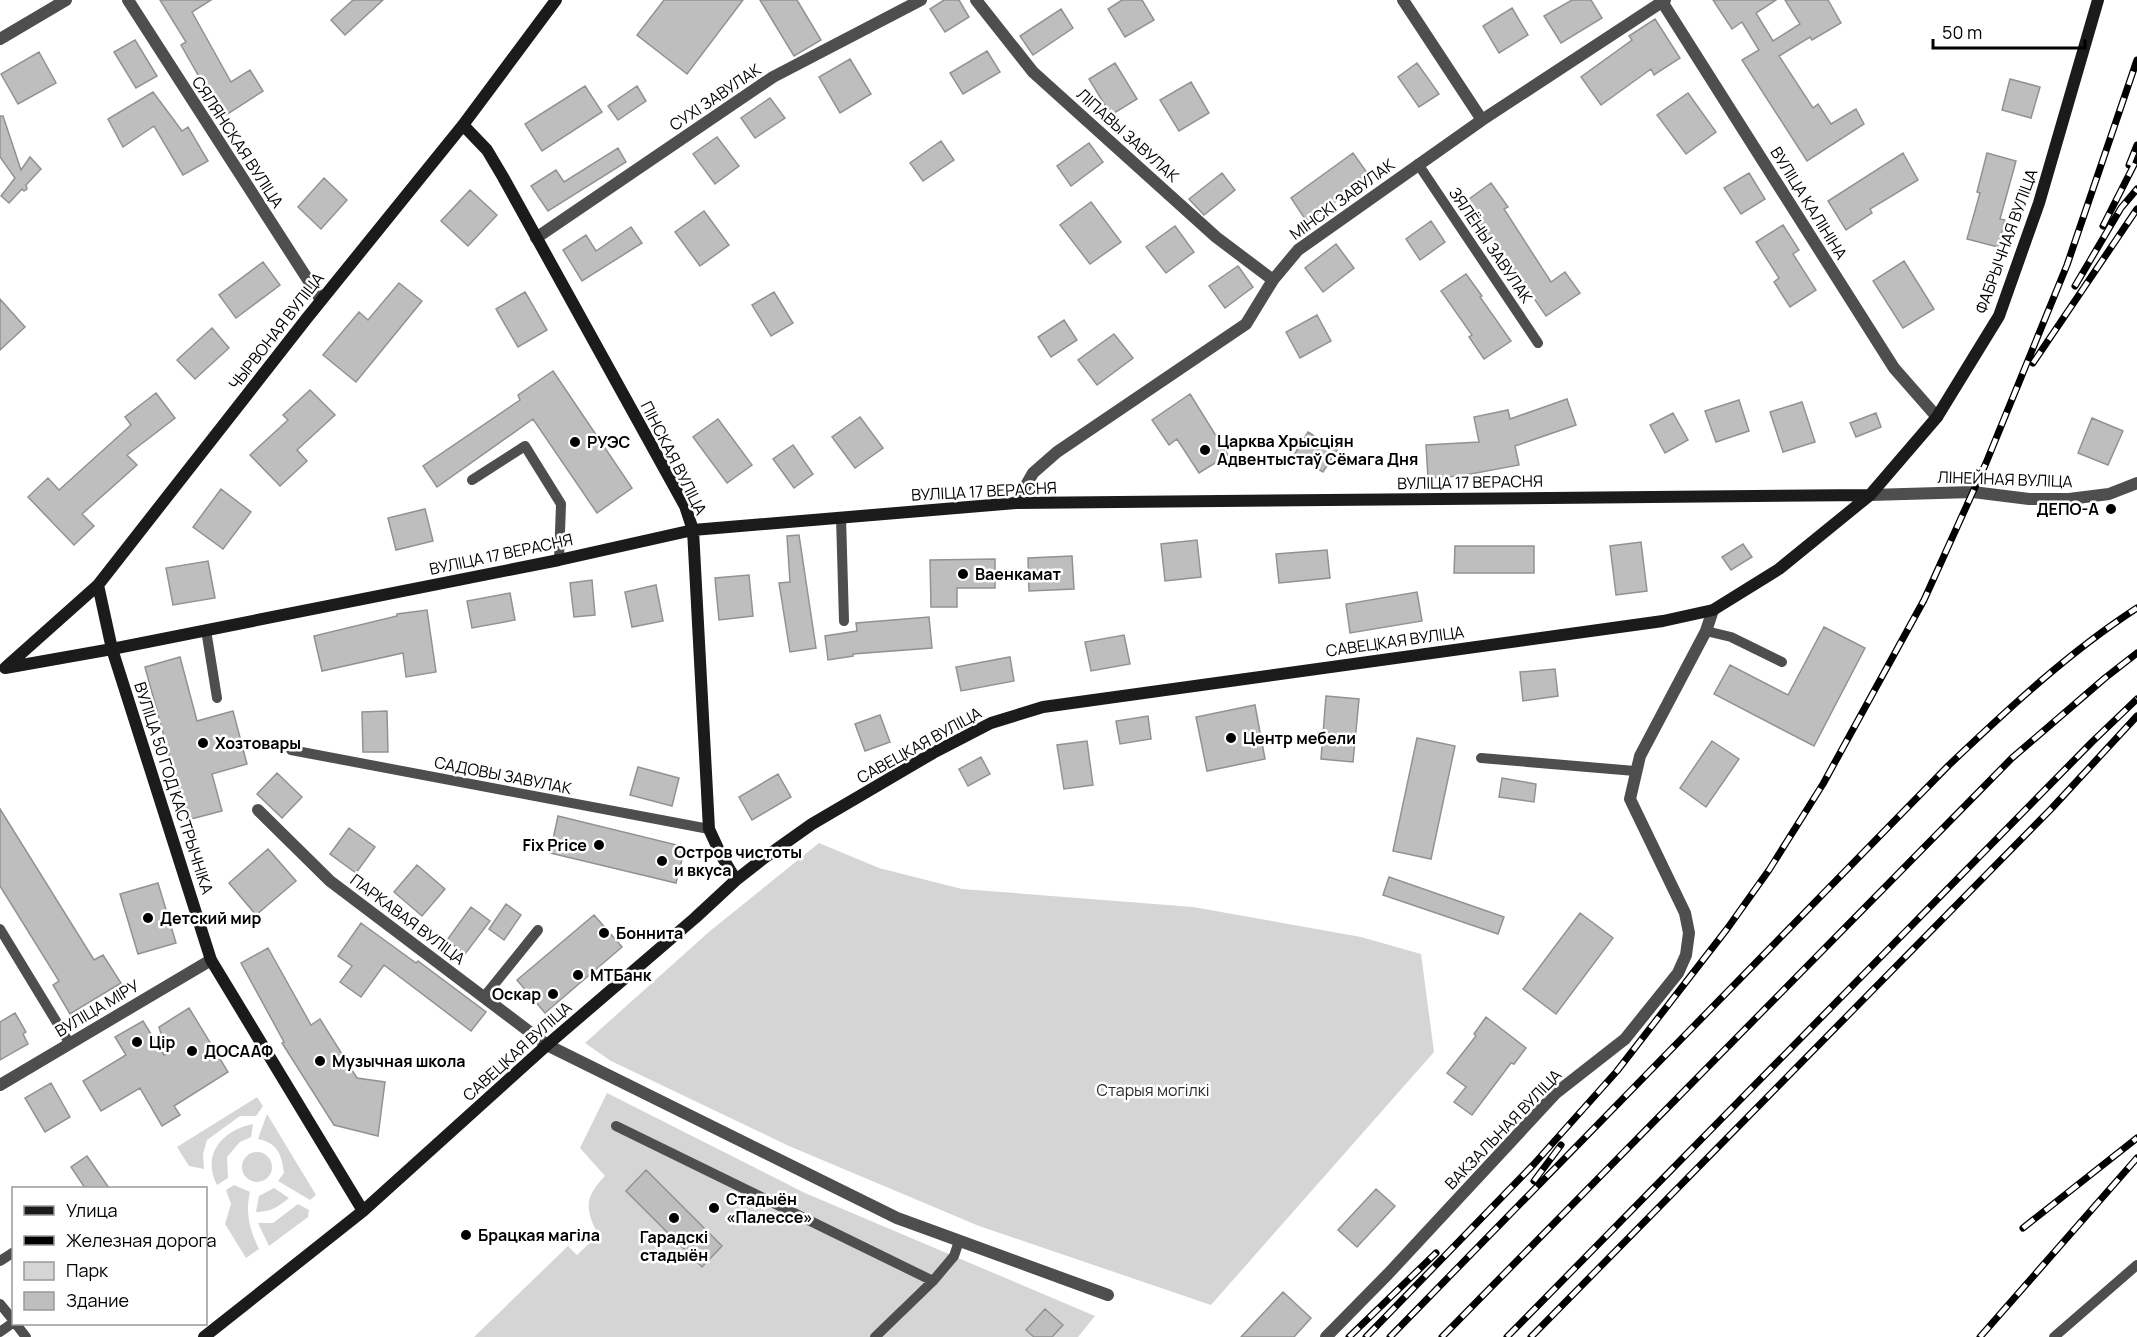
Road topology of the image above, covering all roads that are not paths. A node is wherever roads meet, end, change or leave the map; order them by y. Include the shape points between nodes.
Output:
1 (66, 0) edge
2 (128, 0) edge
3 (556, 0) edge
4 (921, 0) edge
5 (976, 0) edge
6 (1402, 0) edge
7 (2098, 0) edge
8 (1662, 1) edge
9 (0, 39) edge
10 (1482, 120) junction
11 (463, 125) junction
12 (1418, 164) junction
13 (536, 238) junction
14 (1273, 280) junction
15 (321, 300) junction
16 (1538, 343) dead end
17 (1937, 417) junction
18 (472, 480) dead end
19 (2137, 483) edge
20 (1870, 495) junction
21 (1016, 503) junction
22 (841, 517) junction
23 (693, 530) junction
24 (559, 560) junction
25 (98, 585) junction
26 (1713, 610) junction
27 (844, 621) dead end
28 (206, 630) junction
29 (1706, 631) junction
30 (112, 649) junction
31 (1782, 662) dead end
32 (2, 670) edge
33 (217, 698) dead end
34 (291, 750) dead end
35 (1481, 759) dead end
36 (1635, 771) junction
37 (258, 810) dead end
38 (709, 829) junction
39 (735, 880) junction
40 (0, 929) edge
41 (538, 930) dead end
42 (211, 960) junction
43 (484, 997) junction
44 (70, 1044) junction
45 (547, 1045) junction
46 (0, 1085) edge
47 (616, 1126) dead end
48 (363, 1211) junction
49 (959, 1241) junction
50 (2137, 1266) edge
51 (933, 1281) junction
52 (1108, 1295) dead end
53 (0, 1304) edge
54 (12, 1319) edge
55 (16, 1325) edge
56 (26, 1337) edge
57 (204, 1337) edge
58 (875, 1337) edge
59 (1326, 1337) edge
60 (2054, 1337) edge

1 - 9 street
2 - 15 street, СЯЛЯНСКАЯ ВУЛІЦА
3 - 11 street, ЧЫРВОНАЯ ВУЛІЦА
4 - 13 street, СУХІ ЗАВУЛАК via 773,77
5 - 14 street, ЛІПАВЫ ЗАВУЛАК via 1034,72 1216,237
6 - 10 street
7 - 17 street, ФАБРЫЧНАЯ ВУЛІЦА via 2039,203 1999,316
8 - 10 street, МІНСКІ ЗАВУЛАК
8 - 17 street, ВУЛІЦА КАЛІНІНА via 1894,368
10 - 12 street, МІНСКІ ЗАВУЛАК
11 - 13 street, ПІНСКАЯ ВУЛІЦА via 487,150
11 - 15 street, ЧЫРВОНАЯ ВУЛІЦА
12 - 14 street, МІНСКІ ЗАВУЛАК via 1298,250
12 - 16 lane, ЗЯЛЁНЫ ЗАВУЛАК
13 - 23 street, ПІНСКАЯ ВУЛІЦА via 685,506
14 - 21 street, МІНСКІ ЗАВУЛАК via 1246,324 1057,452 1033,473
15 - 25 street, ЧЫРВОНАЯ ВУЛІЦА
17 - 20 street, ФАБРЫЧНАЯ ВУЛІЦА
18 - 24 lane via 525,446 561,504
19 - 20 street, ЛІНЕЙНАЯ ВУЛІЦА via 2109,494 2069,499 1973,492
20 - 21 street, ВУЛІЦА 17 ВЕРАСНЯ
20 - 26 street, САВЕЦКАЯ ВУЛІЦА via 1779,569
21 - 22 street, ВУЛІЦА 17 ВЕРАСНЯ
22 - 23 street, ВУЛІЦА 17 ВЕРАСНЯ
22 - 27 lane
23 - 24 street, ВУЛІЦА 17 ВЕРАСНЯ
23 - 38 street, ПІНСКАЯ ВУЛІЦА
24 - 28 street, ВУЛІЦА 17 ВЕРАСНЯ
25 - 30 street, ВУЛІЦА 50 ГОД КАСТРЫЧНІКА
25 - 32 street, ЧЫРВОНАЯ ВУЛІЦА
26 - 29 street, ВАКЗАЛЬНАЯ ВУЛІЦА
26 - 39 street, САВЕЦКАЯ ВУЛІЦА via 1663,621 1043,707 991,723 933,753 812,824
28 - 30 street, ВУЛІЦА 17 ВЕРАСНЯ
28 - 33 lane
29 - 31 lane via 1731,637
29 - 36 street, ВАКЗАЛЬНАЯ ВУЛІЦА
30 - 32 street, ЧЫРВОНАЯ ВУЛІЦА
30 - 42 street, ВУЛІЦА 50 ГОД КАСТРЫЧНІКА
34 - 38 lane, САДОВЫ ЗАВУЛАК
35 - 36 lane
36 - 59 street, ВАКЗАЛЬНАЯ ВУЛІЦА via 1630,799 1685,913 1689,933 1678,973 1625,1039 1556,1093
37 - 43 street, ПАРКАВАЯ ВУЛІЦА via 330,881
38 - 39 street, ПІНСКАЯ ВУЛІЦА
39 - 45 street, САВЕЦКАЯ ВУЛІЦА
40 - 44 lane
41 - 43 lane
42 - 44 street, ВУЛІЦА МІРУ
42 - 48 street, ВУЛІЦА 50 ГОД КАСТРЫЧНІКА
43 - 45 street, ПАРКАВАЯ ВУЛІЦА
44 - 46 street, ВУЛІЦА МІРУ
45 - 48 street, САВЕЦКАЯ ВУЛІЦА
45 - 49 street, ПАРКАВАЯ ВУЛІЦА via 897,1218
47 - 51 lane
48 - 57 street, САВЕЦКАЯ ВУЛІЦА
49 - 51 lane via 954,1256
49 - 52 street, ПАРКАВАЯ ВУЛІЦА
50 - 60 lane
51 - 58 lane
53 - 54 lane
55 - 56 lane

